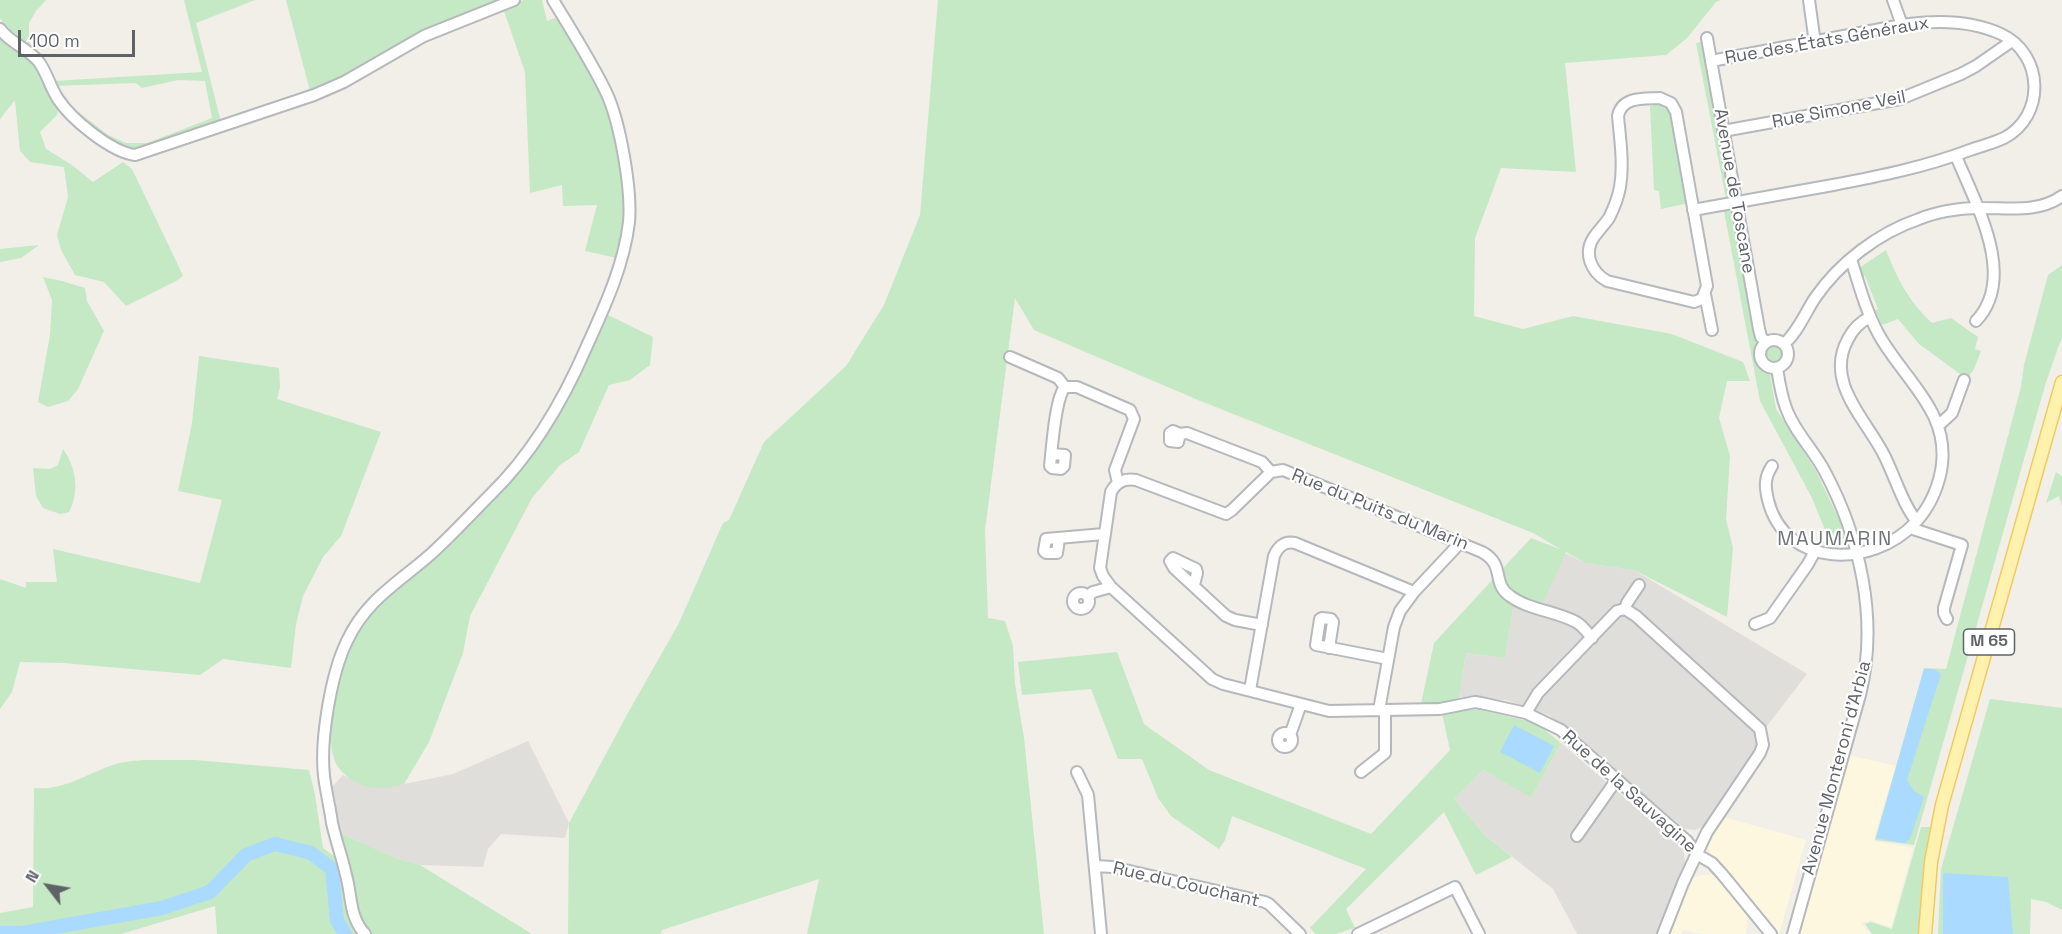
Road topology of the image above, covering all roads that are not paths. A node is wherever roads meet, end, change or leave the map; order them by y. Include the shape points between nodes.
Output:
1 (514, 0) edge
2 (553, 0) edge
3 (1809, 0) edge
4 (1893, 0) edge
5 (1902, 25) junction
6 (0, 29) edge
7 (1707, 38) dead end
8 (2012, 41) junction
9 (1815, 43) junction
10 (1711, 61) junction
11 (1723, 131) junction
12 (1956, 156) junction
13 (2062, 196) edge
14 (1736, 202) junction
15 (1977, 208) junction
16 (1693, 210) junction
17 (1851, 258) junction
18 (1705, 294) junction
19 (1870, 317) junction
20 (1976, 321) dead end
21 (1712, 330) dead end
22 (1766, 342) junction
23 (1785, 344) junction
24 (1010, 357) dead end
25 (1777, 368) junction
26 (1964, 380) dead end
27 (2062, 382) edge
28 (1065, 387) junction
29 (1939, 425) junction
30 (1180, 434) dead end
31 (1051, 454) dead end
32 (1772, 466) dead end
33 (1271, 472) junction
34 (1118, 483) junction
35 (1914, 525) junction
36 (1104, 534) junction
37 (1059, 539) dead end
38 (1460, 543) junction
39 (1815, 551) junction
40 (1857, 554) junction
41 (1194, 585) dead end
42 (1639, 585) dead end
43 (1111, 587) junction
44 (1414, 592) junction
45 (1088, 597) dead end
46 (1625, 609) junction
47 (1947, 618) dead end
48 (1755, 624) dead end
49 (1262, 625) junction
50 (1592, 638) junction
51 (1329, 648) dead end
52 (1388, 658) junction
53 (1250, 690) junction
54 (1301, 704) junction
55 (1382, 710) junction
56 (1526, 713) junction
57 (1290, 735) dead end
58 (1077, 772) dead end
59 (1361, 772) dead end
60 (1617, 779) junction
61 (1576, 836) dead end
62 (1698, 855) junction
63 (1096, 866) junction
64 (365, 934) edge
65 (1101, 934) edge
66 (1300, 934) edge
67 (1358, 934) edge
68 (1479, 934) edge
69 (1663, 934) edge
70 (1771, 934) edge
71 (1792, 934) edge
72 (1927, 934) edge

1 - 6 street via 424,36 314,95 135,155 108,144 69,113 40,63
2 - 64 street via 607,94 615,118 629,184 628,226 606,303 564,396 531,447 497,489 432,554 381,593 363,612 346,642 332,687 324,768 352,912
3 - 9 street
4 - 5 street
5 - 8 street, Rue des États Généraux via 1955,23 1992,31
5 - 9 street, Rue des États Généraux
7 - 10 street, Avenue de Toscane
8 - 11 street, Rue Simone Veil via 1961,74 1900,99
8 - 12 street via 2028,59 2033,73 2035,90 2030,111 2009,135
9 - 10 street, Rue des États Généraux
10 - 11 street, Avenue de Toscane
11 - 14 street, Avenue de Toscane
12 - 14 street via 1901,172
12 - 15 street
13 - 15 street via 2035,207
14 - 16 street
14 - 22 street, Avenue de Toscane via 1759,329
15 - 17 street via 1920,218
15 - 20 street via 1989,240 1993,267 1986,310
16 - 18 street via 1707,286
16 - 18 street via 1674,106 1660,98 1633,99 1624,104 1618,116 1621,183 1611,213 1591,244 1591,264 1600,276 1612,282 1690,302 1699,301
17 - 19 street
17 - 23 street via 1824,286
18 - 21 street
19 - 29 street
19 - 35 street via 1859,323 1846,343 1840,367 1842,384 1892,470
22 - 23 street via 1778,340
22 - 25 street via 1761,358 1767,366
23 - 25 street via 1788,358
24 - 28 street via 1058,378
25 - 40 street, Avenue Monteroni d'Arbia via 1786,409 1845,512
26 - 29 street via 1952,413
27 - 72 main road, M 65 via 1942,805 1931,862
28 - 31 street via 1059,396
28 - 34 street via 1077,387 1126,407 1132,414 1133,424 1115,470
29 - 35 street via 1943,457 1939,481
30 - 33 street via 1187,433 1262,462
32 - 39 street via 1765,479 1773,516 1791,537
33 - 34 street, Rue du Puits du Marin via 1226,514 1136,480
33 - 38 street, Rue du Puits du Marin via 1283,470
34 - 36 street via 1111,492
35 - 40 street via 1884,546
35 - 47 street via 1962,545 1944,608
36 - 37 street
36 - 43 street via 1100,572
38 - 44 street
38 - 50 street, Rue du Puits du Marin via 1491,558 1497,566 1500,584 1509,595 1575,622
39 - 40 street
39 - 48 street via 1770,618
40 - 71 street, Avenue Monteroni d'Arbia via 1864,587 1867,670
41 - 49 street via 1230,618
42 - 46 street
43 - 45 street
43 - 53 street, Rue de la Sauvagine via 1208,676
44 - 49 street via 1289,542 1274,556
44 - 52 street via 1396,619
46 - 50 street via 1617,611
46 - 62 street via 1755,724 1762,737 1760,753 1707,832
49 - 53 street
50 - 56 street via 1538,693
51 - 52 street
52 - 55 street
53 - 54 street, Rue de la Sauvagine
54 - 55 street, Rue de la Sauvagine via 1329,711
54 - 57 street
55 - 56 street, Rue de la Sauvagine via 1440,709 1475,702
55 - 59 street via 1385,753
56 - 60 street, Rue de la Sauvagine via 1561,730
58 - 63 street via 1088,795
60 - 61 street
60 - 62 street, Rue de la Sauvagine
62 - 69 street
62 - 70 street, Rue de la Sauvagine via 1712,863
63 - 65 street
63 - 66 street, Rue du Couchant via 1264,902
67 - 68 street via 1455,887

